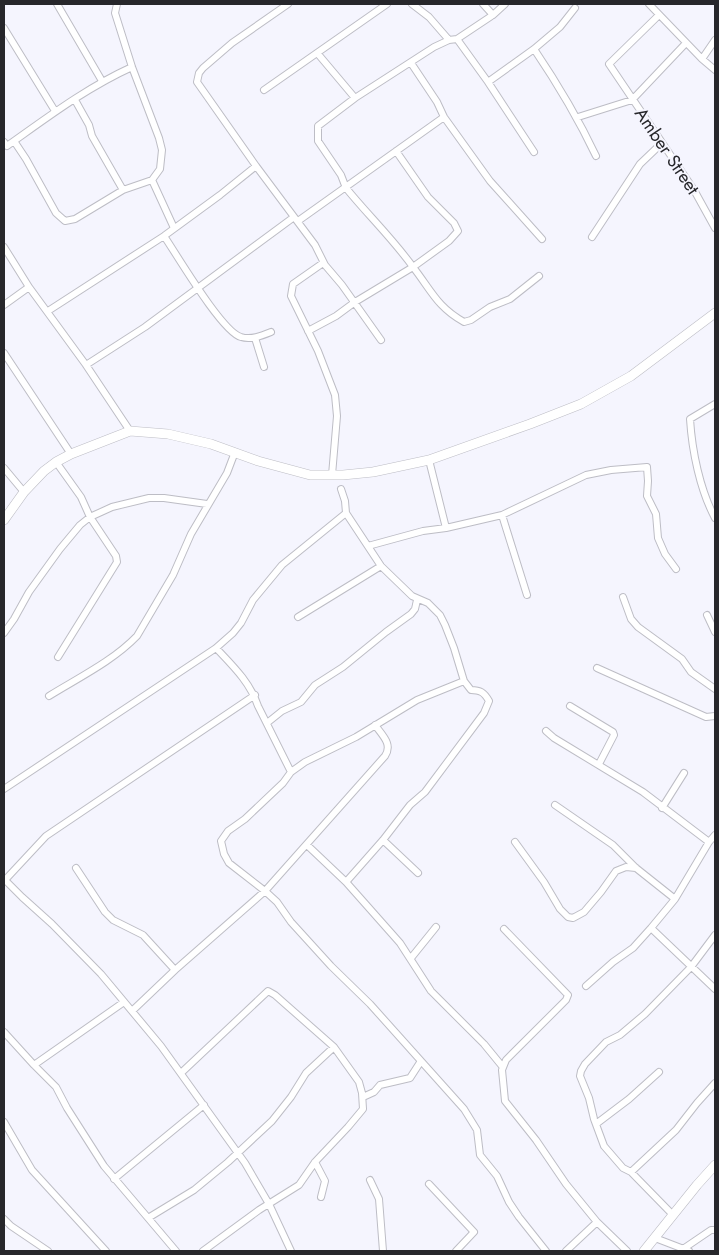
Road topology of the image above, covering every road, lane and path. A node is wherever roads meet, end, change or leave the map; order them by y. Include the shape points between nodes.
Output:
1 (57, 4) edge
2 (118, 4) edge
3 (288, 4) edge
4 (387, 4) edge
5 (412, 4) edge
6 (483, 4) edge
7 (505, 4) edge
8 (649, 4) edge
9 (576, 8) dead end
10 (493, 15) junction
11 (659, 15) junction
12 (4, 28) edge
13 (457, 39) junction
14 (449, 40) junction
15 (715, 40) edge
16 (686, 43) junction
17 (534, 50) junction
18 (318, 54) junction
19 (702, 59) junction
20 (411, 63) junction
21 (132, 67) junction
22 (715, 70) edge
23 (102, 81) junction
24 (488, 82) junction
25 (264, 90) dead end
26 (355, 98) junction
27 (75, 100) junction
28 (632, 100) junction
29 (55, 111) junction
30 (444, 117) junction
31 (578, 117) junction
32 (14, 141) junction
33 (4, 142) edge
34 (662, 143) junction
35 (396, 151) junction
36 (534, 152) dead end
37 (596, 156) dead end
38 (256, 166) junction
39 (152, 180) junction
40 (346, 188) junction
41 (123, 190) junction
42 (296, 219) junction
43 (174, 228) junction
44 (715, 228) edge
45 (164, 236) junction
46 (592, 237) dead end
47 (542, 239) dead end
48 (4, 247) edge
49 (323, 263) junction
50 (413, 267) junction
51 (539, 276) dead end
52 (29, 287) junction
53 (198, 287) junction
54 (355, 302) junction
55 (4, 304) edge
56 (48, 311) junction
57 (715, 313) edge
58 (308, 331) junction
59 (271, 332) dead end
60 (255, 338) junction
61 (381, 340) dead end
62 (4, 353) edge
63 (86, 365) junction
64 (264, 367) dead end
65 (715, 404) edge
66 (130, 431) junction
67 (235, 452) junction
68 (71, 454) junction
69 (429, 460) junction
70 (56, 462) junction
71 (4, 468) edge
72 (332, 475) junction
73 (341, 488) dead end
74 (24, 492) junction
75 (207, 504) junction
76 (346, 514) junction
77 (502, 515) junction
78 (90, 517) junction
79 (715, 518) edge
80 (4, 520) edge
81 (446, 528) junction
82 (368, 546) junction
83 (381, 566) junction
84 (676, 569) dead end
85 (526, 594) dead end
86 (623, 596) dead end
87 (417, 600) junction
88 (707, 615) dead end
89 (298, 617) dead end
90 (715, 632) edge
91 (4, 633) edge
92 (216, 648) junction
93 (58, 657) dead end
94 (597, 668) dead end
95 (464, 681) junction
96 (715, 689) edge
97 (254, 695) junction
98 (49, 696) dead end
99 (570, 706) dead end
100 (715, 716) edge
101 (267, 722) junction
102 (375, 725) junction
103 (546, 731) dead end
104 (599, 764) junction
105 (291, 772) junction
106 (684, 773) dead end
107 (4, 789) edge
108 (555, 804) dead end
109 (662, 808) junction
110 (715, 834) edge
111 (383, 840) junction
112 (515, 842) dead end
113 (709, 842) junction
114 (307, 845) junction
115 (76, 868) dead end
116 (636, 868) junction
117 (418, 873) dead end
118 (4, 880) edge
119 (346, 882) junction
120 (265, 891) junction
121 (675, 900) junction
122 (436, 927) dead end
123 (651, 928) junction
124 (504, 929) dead end
125 (715, 935) edge
126 (411, 958) junction
127 (691, 967) junction
128 (175, 970) junction
129 (586, 986) dead end
130 (715, 988) edge
131 (124, 1002) junction
132 (132, 1011) junction
133 (4, 1032) edge
134 (334, 1047) junction
135 (421, 1061) junction
136 (34, 1066) junction
137 (502, 1066) junction
138 (659, 1072) dead end
139 (180, 1074) junction
140 (715, 1083) edge
141 (363, 1097) junction
142 (204, 1105) junction
143 (4, 1122) edge
144 (596, 1124) junction
145 (238, 1152) junction
146 (314, 1162) junction
147 (715, 1165) edge
148 (631, 1172) junction
149 (114, 1179) junction
150 (370, 1180) dead end
151 (429, 1184) dead end
152 (321, 1197) dead end
153 (269, 1204) junction
154 (673, 1215) junction
155 (148, 1218) junction
156 (4, 1219) edge
157 (597, 1222) junction
158 (715, 1230) edge
159 (655, 1238) junction
160 (686, 1250) edge
161 (48, 1251) edge
162 (106, 1251) edge
163 (176, 1251) edge
164 (203, 1251) edge
165 (291, 1251) edge
166 (383, 1251) edge
167 (456, 1251) edge
168 (546, 1251) edge
169 (566, 1251) edge
170 (627, 1251) edge
171 (644, 1251) edge

1 - 23 street
2 - 21 street via 115,13
3 - 38 street via 232,43 203,68 197,78 199,87
4 - 18 street
5 - 14 street
6 - 10 street
7 - 10 street
8 - 11 street
9 - 17 street
10 - 13 street
11 - 16 street
11 - 28 street, Amber Street via 609,64
12 - 29 street
13 - 14 street
13 - 24 street
14 - 20 street
15 - 19 street
16 - 19 street
16 - 28 street, Amber Street
17 - 24 street
17 - 31 street
18 - 25 street
18 - 26 street
19 - 22 street
20 - 26 street
20 - 30 street
21 - 23 street
21 - 39 street via 162,150 160,169
23 - 27 street
24 - 36 street
26 - 40 street via 318,126 318,141
27 - 29 street
27 - 41 street
28 - 31 street
28 - 34 street, Amber Street
29 - 32 street
30 - 35 street
30 - 47 street via 490,180
31 - 37 street
32 - 33 street via 7,146
32 - 41 street via 56,213 65,222
34 - 44 street, Amber Street
34 - 46 street via 640,164
35 - 40 street
35 - 50 street via 458,231
38 - 42 street
38 - 43 street
39 - 41 street
39 - 43 street
40 - 42 street
40 - 50 street
42 - 49 street via 318,250
42 - 53 street
43 - 45 street
45 - 53 street
45 - 56 street
48 - 52 street
49 - 54 street
49 - 58 street via 297,280 291,288 291,296
50 - 51 street via 434,298 452,316 464,322 510,299
50 - 54 street
52 - 55 street
52 - 56 street
53 - 60 street via 229,330 240,337
53 - 63 street via 145,327
54 - 58 street
54 - 61 street
56 - 63 street
57 - 69 street via 630,376 581,404
58 - 72 street via 337,404
59 - 60 street
60 - 64 street
62 - 68 street
63 - 66 street
65 - 79 street via 690,419 695,456
66 - 67 street via 168,434
66 - 68 street
67 - 72 street via 310,475
67 - 75 street via 227,473
68 - 70 street
69 - 72 street via 373,472
69 - 81 street
70 - 74 street
70 - 78 street via 81,497
71 - 74 street
73 - 76 street
74 - 80 street
75 - 78 street via 149,498 112,507
75 - 98 street via 173,575 136,636 101,664
76 - 82 street
76 - 92 street via 282,565 252,600 233,633
77 - 81 street
77 - 84 street via 586,475 647,467 648,496 656,514 658,538
77 - 85 street
78 - 91 street via 60,548 28,592
78 - 93 street via 116,556 117,565
81 - 82 street
82 - 83 street
83 - 87 street
83 - 89 street
86 - 96 street via 631,619 638,627 682,659 691,672
87 - 95 street via 428,603 440,615
87 - 101 street via 411,614 343,668 315,685 301,702
88 - 90 street
92 - 97 street
92 - 107 street
94 - 100 street via 706,717
95 - 102 street via 418,700
95 - 111 street via 471,690 485,694 489,701 484,713 425,792 410,805
97 - 101 street
97 - 118 street via 46,836
99 - 104 street via 613,732
101 - 105 street
102 - 105 street
102 - 114 street via 389,750
103 - 104 street
104 - 109 street
105 - 120 street via 221,841 229,863
106 - 109 street
108 - 116 street via 613,845
109 - 113 street
110 - 113 street
111 - 117 street
111 - 119 street
112 - 116 street via 568,917 584,912 616,871
113 - 121 street
114 - 119 street
114 - 120 street
115 - 128 street via 105,912 113,920 143,935
116 - 121 street
118 - 131 street via 71,942
119 - 126 street
120 - 128 street
120 - 135 street
121 - 123 street
122 - 126 street
123 - 127 street
123 - 129 street via 633,948
124 - 137 street via 568,996
125 - 127 street
126 - 137 street via 424,983
127 - 130 street
127 - 144 street via 645,1014 606,1042 582,1068 580,1076
128 - 132 street
131 - 132 street
131 - 136 street
132 - 139 street
133 - 136 street
134 - 139 street via 268,991
134 - 141 street via 359,1082
134 - 145 street via 306,1073 272,1121
135 - 141 street via 410,1078 380,1085
135 - 168 street via 468,1114 478,1130 480,1155 497,1176 519,1217
136 - 149 street via 56,1087
137 - 157 street via 505,1101
138 - 144 street
139 - 142 street
140 - 148 street via 676,1130
141 - 146 street via 360,1114
142 - 145 street
142 - 149 street
143 - 162 street via 32,1170
144 - 148 street via 598,1134 611,1155
145 - 153 street
145 - 155 street via 194,1190
146 - 152 street via 325,1181
146 - 153 street via 299,1185
147 - 154 street
148 - 154 street
149 - 155 street
150 - 166 street via 379,1199
151 - 167 street via 474,1232
153 - 164 street
153 - 165 street
154 - 159 street
155 - 163 street
156 - 161 street
157 - 169 street
157 - 170 street
158 - 160 street
159 - 160 street
159 - 171 street

